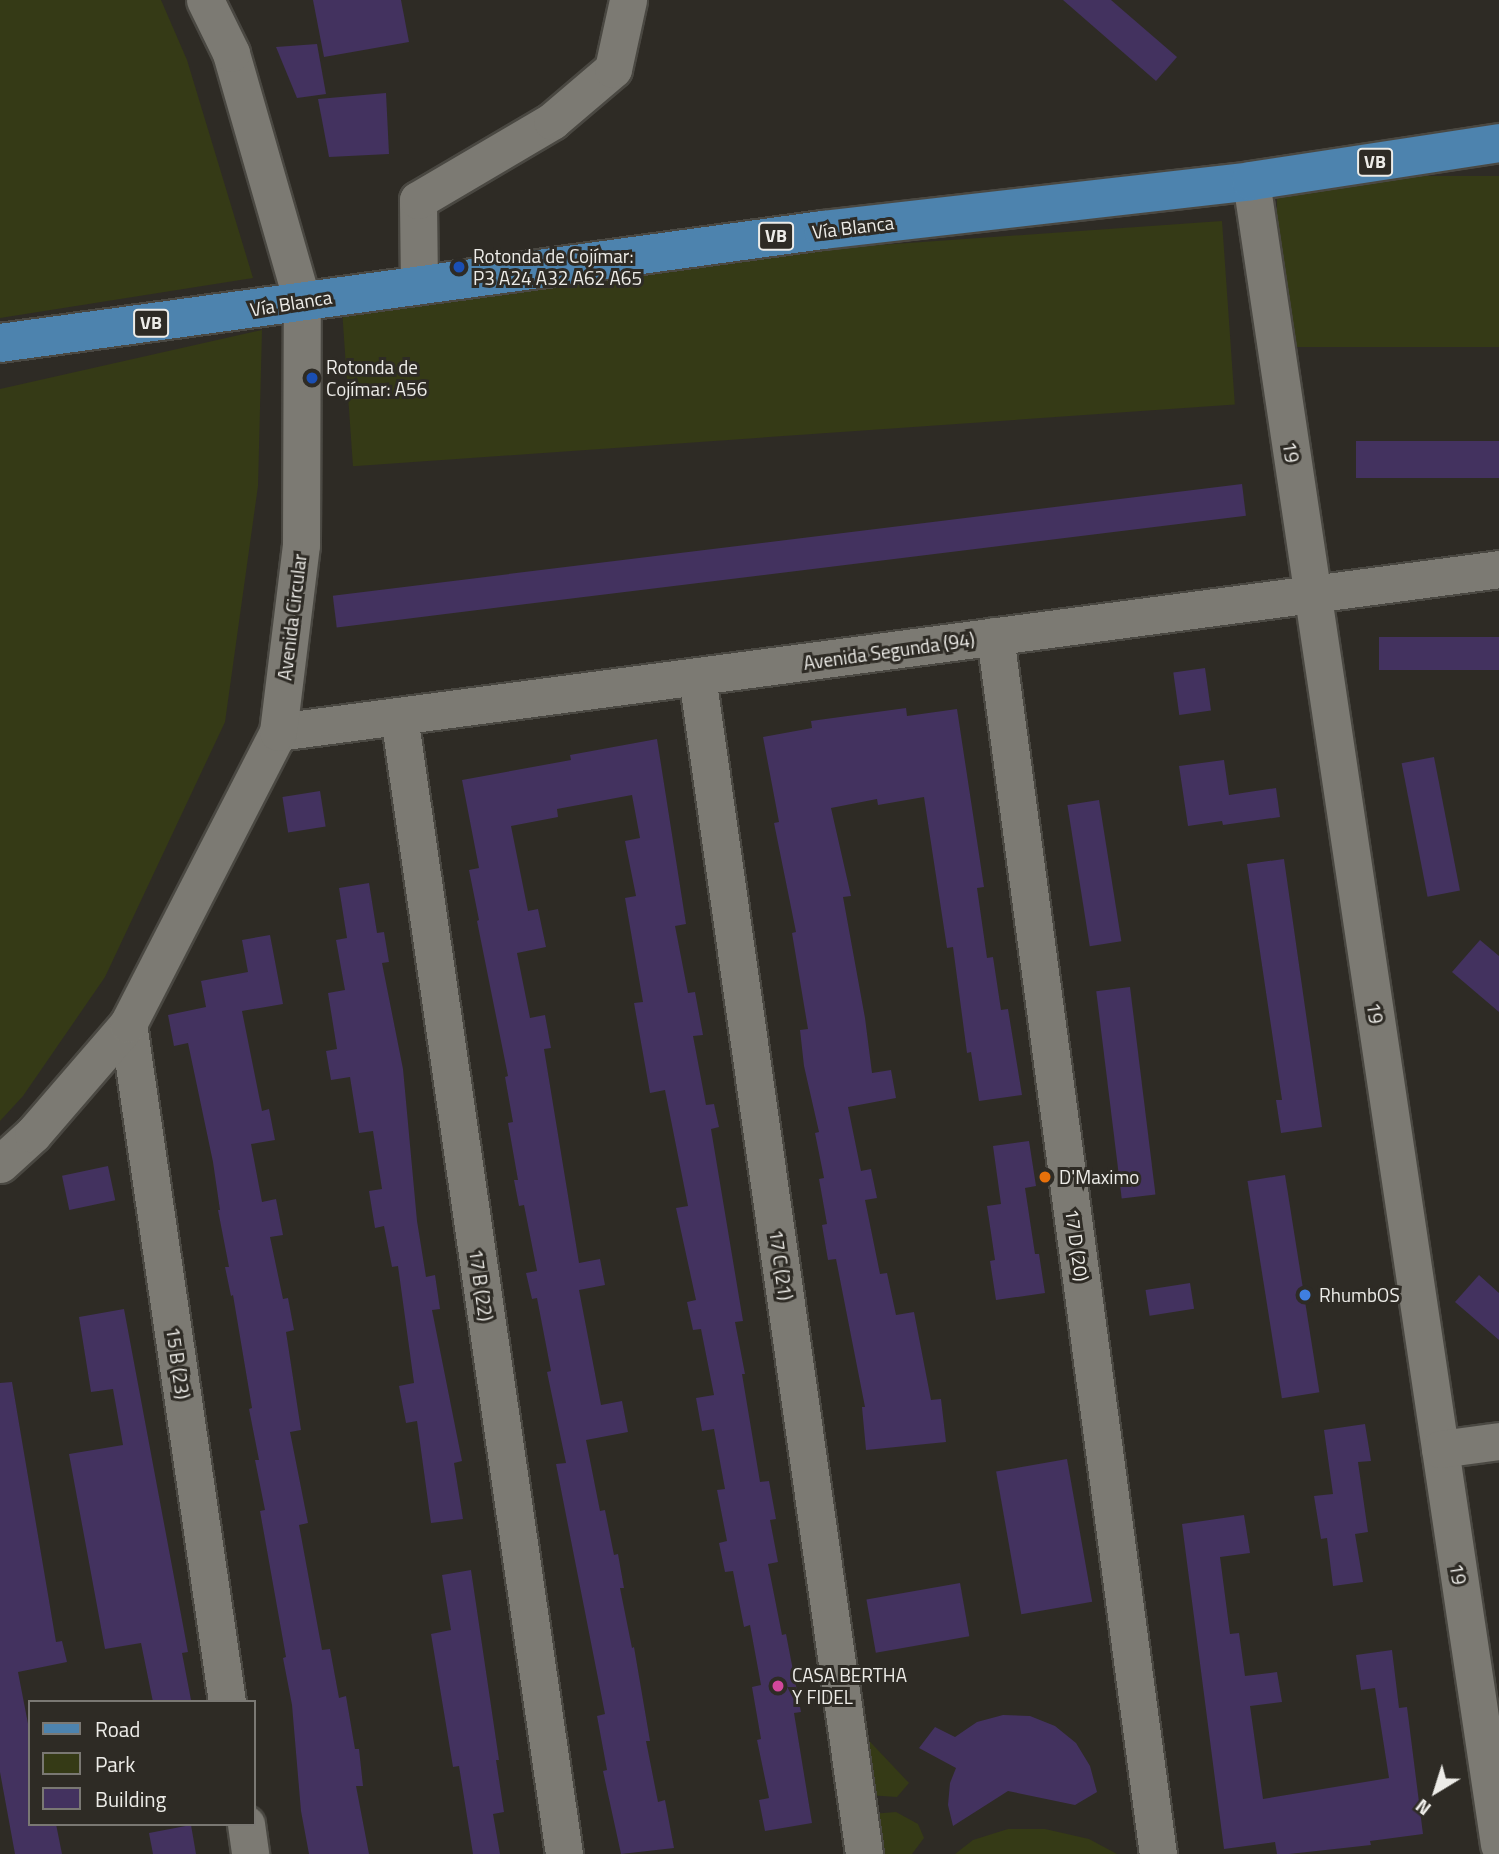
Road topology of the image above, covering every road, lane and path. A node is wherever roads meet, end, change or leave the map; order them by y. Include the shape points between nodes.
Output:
1 (205, 0) edge
2 (628, 0) edge
3 (1499, 143) edge
4 (1251, 181) junction
5 (419, 285) junction
6 (302, 301) junction
7 (0, 343) edge
8 (1499, 569) edge
9 (1312, 594) junction
10 (995, 636) junction
11 (697, 676) junction
12 (398, 716) junction
13 (278, 732) junction
14 (128, 1024) junction
15 (0, 1164) edge
16 (1499, 1441) edge
17 (1440, 1449) junction
18 (228, 1700) edge
19 (246, 1826) edge
20 (1499, 1845) edge
21 (250, 1854) edge
22 (564, 1854) edge
23 (864, 1854) edge
24 (1158, 1854) edge

1 - 6 street, Avenida Circular via 231,52
2 - 5 street via 613,69 552,121 418,200
3 - 4 main road, Vía Blanca / VB
4 - 5 main road, Vía Blanca / VB via 823,230
4 - 9 street, 19
5 - 6 main road, Vía Blanca / VB
6 - 7 main road, Vía Blanca / VB
6 - 13 street, Avenida Circular via 301,545
8 - 9 street, Avenida Segunda (94)
9 - 10 street, Avenida Segunda (94)
9 - 17 street, 19
10 - 11 street, Avenida Segunda (94)
10 - 24 street, 17 D (20)
11 - 12 street, Avenida Segunda (94)
11 - 23 street, 17 C (21)
12 - 13 street, Avenida Segunda (94)
12 - 22 street, 17 B (22)
13 - 14 street, Avenida Circular
14 - 15 street, Avenida Circular via 33,1134
14 - 18 street, 15 B (23)
16 - 17 street
17 - 20 street, 19
19 - 21 street

